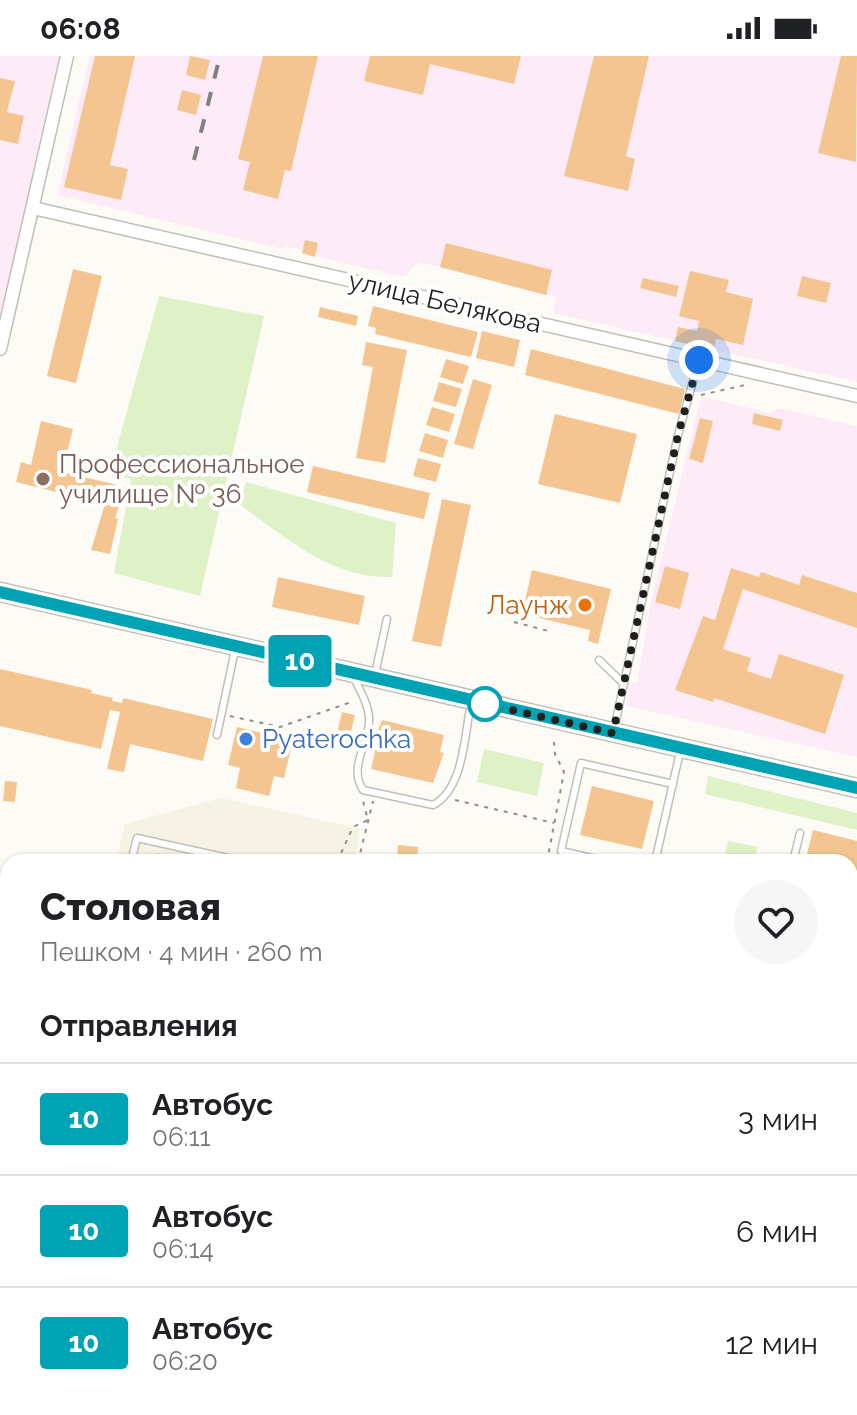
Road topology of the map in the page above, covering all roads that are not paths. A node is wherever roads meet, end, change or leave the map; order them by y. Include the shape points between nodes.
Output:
1 (67, 56) edge
2 (33, 208) junction
3 (0, 349) edge
4 (699, 360) junction
5 (857, 396) edge
6 (0, 592) edge
7 (387, 619) dead end
8 (236, 646) junction
9 (599, 660) dead end
10 (351, 673) junction
11 (374, 678) junction
12 (624, 684) junction
13 (472, 700) junction
14 (613, 733) junction
15 (217, 735) dead end
16 (681, 749) junction
17 (673, 784) junction
18 (857, 788) edge
19 (800, 833) dead end
20 (133, 854) edge
21 (210, 854) edge
22 (574, 854) edge
23 (657, 854) edge
24 (795, 854) edge

1 - 2 street
2 - 3 street
2 - 4 street, улица Белякова
4 - 5 street, улица Белякова
4 - 12 lane
6 - 8 main road
7 - 11 lane
8 - 10 main road
8 - 15 lane
9 - 12 lane
10 - 11 main road
10 - 13 lane via 369,713 357,780 363,790 433,805 446,798
11 - 13 main road
12 - 14 lane
13 - 14 main road
14 - 16 main road
16 - 17 lane
16 - 18 main road
17 - 22 lane via 581,763 561,851
17 - 23 lane
19 - 24 lane
20 - 21 lane via 137,838

